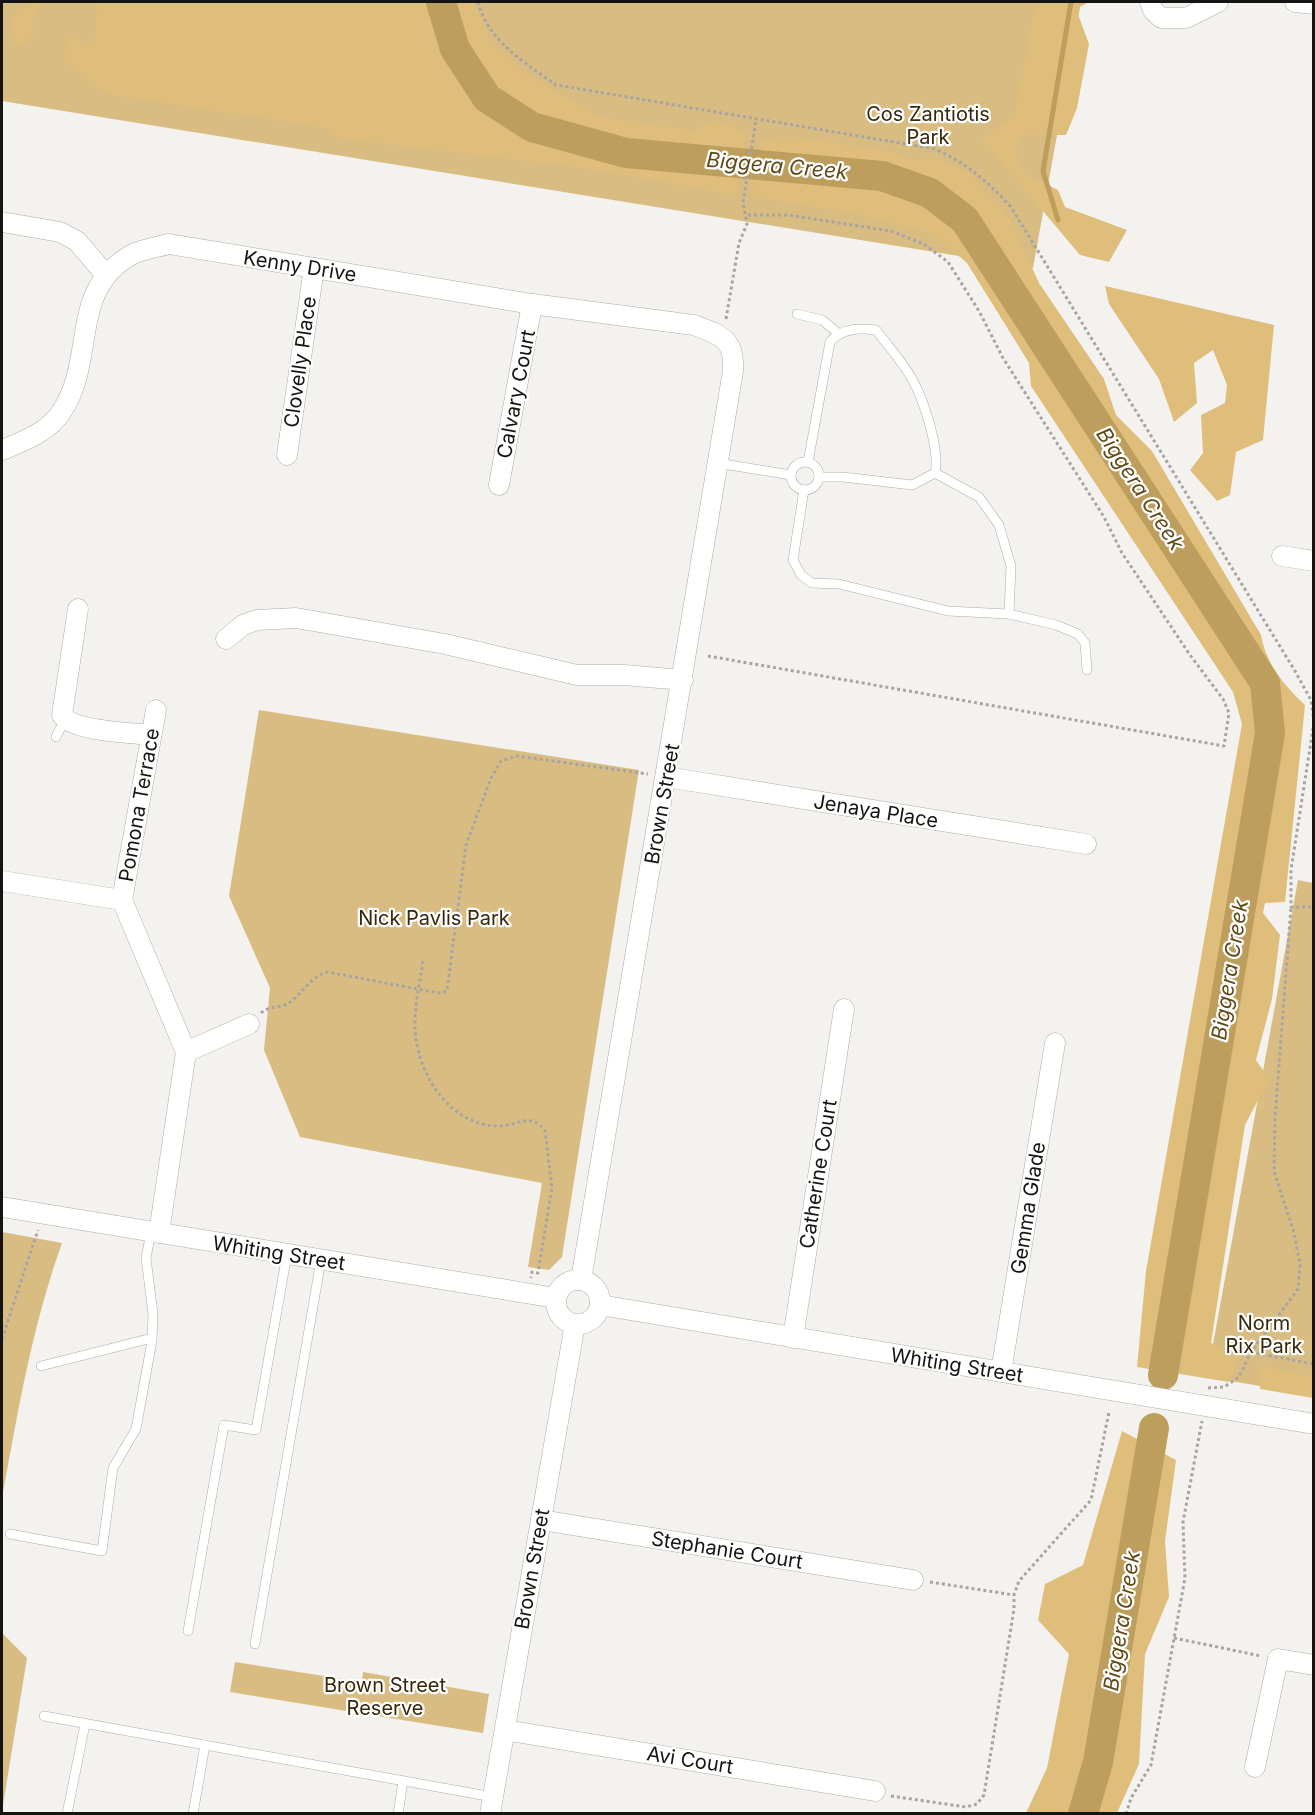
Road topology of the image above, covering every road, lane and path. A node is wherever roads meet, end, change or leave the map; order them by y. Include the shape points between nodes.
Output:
1 (478, 2) edge
2 (1150, 2) edge
3 (1218, 2) edge
4 (1295, 2) edge
5 (1314, 4) edge
6 (756, 120) junction
7 (747, 216) junction
8 (2, 222) edge
9 (314, 268) junction
10 (105, 274) junction
11 (532, 303) junction
12 (797, 314) dead end
13 (838, 333) junction
14 (718, 334) junction
15 (2, 450) edge
16 (287, 455) dead end
17 (808, 462) junction
18 (717, 463) junction
19 (935, 473) junction
20 (791, 475) junction
21 (820, 477) junction
22 (499, 485) dead end
23 (804, 490) junction
24 (1282, 556) dead end
25 (1314, 561) edge
26 (78, 609) dead end
27 (1009, 614) junction
28 (226, 639) dead end
29 (708, 656) dead end
30 (1088, 670) dead end
31 (682, 680) junction
32 (156, 710) dead end
33 (1314, 722) edge
34 (151, 735) junction
35 (1307, 764) junction
36 (1314, 765) edge
37 (666, 777) junction
38 (1086, 844) dead end
39 (2, 882) edge
40 (122, 900) junction
41 (1291, 907) junction
42 (1314, 907) edge
43 (423, 961) dead end
44 (420, 989) junction
45 (844, 1009) dead end
46 (249, 1024) joint
47 (1055, 1043) dead end
48 (186, 1052) junction
49 (2, 1207) edge
50 (40, 1214) junction
51 (155, 1233) junction
52 (287, 1254) junction
53 (321, 1260) junction
54 (581, 1280) junction
55 (527, 1294) junction
56 (556, 1298) junction
57 (600, 1305) junction
58 (575, 1324) junction
59 (152, 1338) junction
60 (793, 1338) junction
61 (2, 1339) edge
62 (1251, 1352) junction
63 (1314, 1364) edge
64 (41, 1366) dead end
65 (1001, 1372) junction
66 (1207, 1392) dead end
67 (1109, 1412) dead end
68 (1202, 1420) dead end
69 (1314, 1424) edge
70 (541, 1520) junction
71 (10, 1534) dead end
72 (913, 1580) joint
73 (1014, 1595) junction
74 (188, 1631) dead end
75 (1174, 1638) junction
76 (255, 1644) dead end
77 (1278, 1659) junction
78 (1314, 1665) edge
79 (44, 1716) dead end
80 (86, 1724) junction
81 (505, 1730) junction
82 (206, 1745) junction
83 (1254, 1767) dead end
84 (403, 1780) junction
85 (875, 1791) joint
86 (492, 1805) edge
87 (67, 1814) edge
88 (193, 1814) edge
89 (398, 1814) edge
90 (1126, 1814) edge

1 - 6 path via 507,50 556,85
2 - 3 street via 1161,18 1186,18
4 - 5 street
6 - 7 path via 743,202
6 - 33 path via 935,149 959,159 987,180 1011,207 1295,670 1311,700
7 - 14 path via 727,316
7 - 29 path via 788,215 891,231 924,244 948,262 1122,553 1229,713 1224,746
8 - 10 street via 60,232 77,241
9 - 10 street, Kenny Drive via 169,244 135,253
9 - 11 street, Kenny Drive
9 - 16 street, Clovelly Place
10 - 15 street, Kenny Drive via 92,300 77,381 62,412 36,436
11 - 14 street, Kenny Drive via 694,325
11 - 22 street, Calvary Court
12 - 13 lane via 822,320
13 - 17 lane via 830,342
13 - 19 lane via 861,328 876,330 913,380 934,440 938,460
14 - 18 street, Brown Street via 729,342 734,358
17 - 20 lane via 797,464
17 - 21 lane via 817,467
18 - 20 lane
18 - 31 street, Brown Street
19 - 21 lane via 912,485
19 - 27 lane via 979,497 999,525 1011,566
20 - 23 lane via 794,485
21 - 23 lane via 815,486
23 - 27 lane via 793,560 801,575 812,583 839,584 948,611
24 - 25 street
26 - 34 street via 61,728 77,725
27 - 30 lane via 1078,634 1085,642
28 - 31 street via 243,625 257,620 296,618 445,644 577,675
31 - 37 street, Brown Street
32 - 34 street, Pomona Terrace
33 - 35 path
34 - 40 street, Pomona Terrace
35 - 36 path
35 - 41 path via 1291,870
37 - 38 street, Jenaya Place
37 - 44 path via 517,756 501,761 466,846 450,984 447,991 439,993
37 - 54 street, Brown Street
39 - 40 street
40 - 48 street
41 - 42 path
41 - 62 path via 1274,1171 1294,1233 1300,1265 1298,1289
43 - 44 path
44 - 46 path via 327,972 290,1002 268,1007
44 - 55 path via 416,1041 442,1100 459,1114 484,1125 501,1126 525,1119 540,1124 545,1131 552,1188 538,1272 532,1272
45 - 60 street, Catherine Court
46 - 48 street
47 - 65 street, Gemma Glade
48 - 51 street
49 - 50 street, Whiting Street
50 - 51 street, Whiting Street
50 - 61 path
51 - 52 street, Whiting Street
51 - 59 lane via 146,1258
52 - 53 street, Whiting Street
52 - 74 lane via 256,1430 224,1425
53 - 55 street, Whiting Street
53 - 76 lane
54 - 56 street via 568,1282
54 - 57 street via 596,1289
55 - 56 street, Whiting Street
56 - 58 street via 560,1315
57 - 58 street via 594,1318
57 - 60 street, Whiting Street
58 - 70 street, Brown Street
59 - 64 lane
59 - 71 lane via 136,1429 113,1468 102,1551
60 - 65 street, Whiting Street
62 - 63 path
62 - 66 path via 1239,1377 1224,1387 1208,1386
65 - 69 street, Whiting Street
67 - 73 path via 1091,1500 1019,1581
68 - 75 path via 1183,1522 1185,1578
70 - 72 street, Stephanie Court
70 - 81 street, Brown Street
72 - 73 path
73 - 85 path via 984,1796 977,1804 966,1807
75 - 77 path
75 - 90 path via 1151,1765
77 - 78 street
77 - 83 street
79 - 80 lane
80 - 82 lane
80 - 87 lane
81 - 85 street, Avi Court
81 - 86 street, Brown Street
82 - 84 lane
82 - 88 lane
84 - 86 lane
84 - 89 lane

